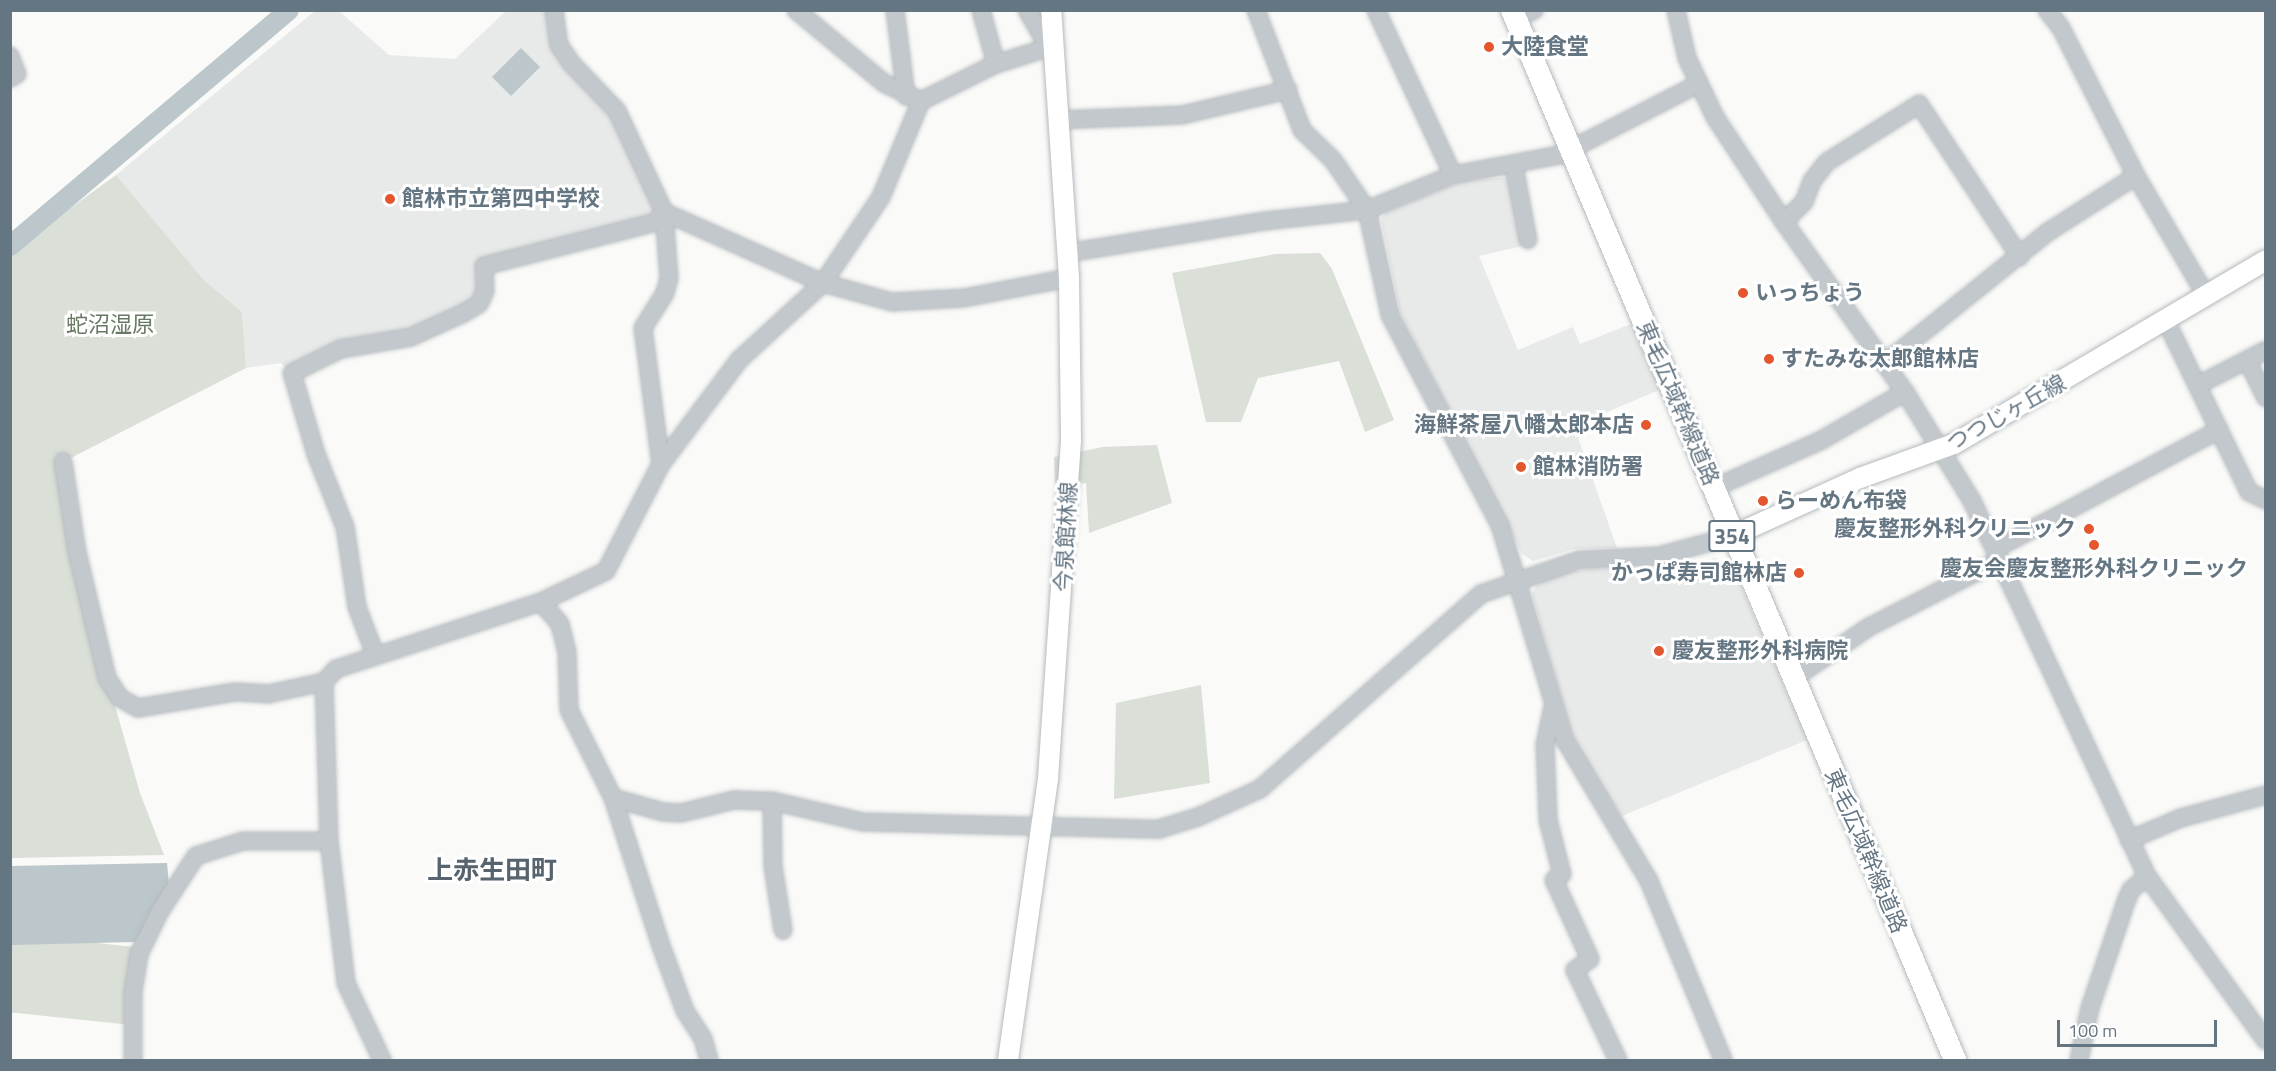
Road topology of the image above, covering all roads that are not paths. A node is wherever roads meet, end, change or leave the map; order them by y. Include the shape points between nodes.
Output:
1 (554, 10) edge
2 (796, 10) edge
3 (896, 10) edge
4 (981, 10) edge
5 (1027, 10) edge
6 (1051, 10) edge
7 (1256, 10) edge
8 (1376, 10) edge
9 (1676, 10) edge
10 (2047, 10) edge
11 (1523, 13) edge
12 (1052, 41) junction
13 (10, 56) edge
14 (996, 64) junction
15 (10, 78) edge
16 (1698, 84) junction
17 (1288, 90) junction
18 (913, 99) junction
19 (1058, 120) junction
20 (1577, 146) junction
21 (1514, 166) junction
22 (1454, 174) junction
23 (2136, 176) junction
24 (1367, 210) junction
25 (664, 212) junction
26 (1784, 222) junction
27 (1528, 240) dead end
28 (1067, 253) junction
29 (2020, 256) junction
30 (2265, 261) edge
31 (1069, 278) junction
32 (822, 283) junction
33 (2207, 297) junction
34 (2166, 321) junction
35 (2265, 350) edge
36 (2247, 360) junction
37 (1885, 363) junction
38 (2198, 385) junction
39 (1905, 392) junction
40 (2265, 398) edge
41 (2219, 430) junction
42 (1941, 449) junction
43 (63, 462) dead end
44 (661, 464) junction
45 (1725, 483) junction
46 (2265, 497) edge
47 (1738, 533) junction
48 (1997, 555) junction
49 (1518, 578) junction
50 (541, 602) junction
51 (375, 654) junction
52 (1803, 672) junction
53 (324, 682) junction
54 (1553, 707) junction
55 (2265, 795) edge
56 (613, 798) junction
57 (772, 801) junction
58 (1042, 829) junction
59 (2129, 840) junction
60 (329, 841) junction
61 (2146, 876) junction
62 (783, 930) dead end
63 (2263, 1033) edge
64 (133, 1060) edge
65 (382, 1060) edge
66 (709, 1060) edge
67 (1008, 1060) edge
68 (1618, 1060) edge
69 (1723, 1060) edge
70 (1955, 1060) edge
71 (1969, 1060) edge
72 (2079, 1060) edge

1 - 25 street via 560,45 572,64 617,111
2 - 18 street via 884,83
3 - 18 street
4 - 14 street
5 - 12 street via 1042,36
6 - 12 main road, 今泉館林線
7 - 17 street
8 - 22 street
9 - 16 street
10 - 23 street via 2061,28
11 - 20 highway, 東毛広域幹線道路 / 354
12 - 14 street
12 - 19 main road, 今泉館林線
13 - 15 street via 17,74
14 - 18 street
16 - 20 street
16 - 26 street
17 - 19 street via 1182,115
17 - 24 street via 1302,130 1333,160
18 - 32 street via 881,197
19 - 28 main road, 今泉館林線
20 - 21 street
20 - 45 highway, 東毛広域幹線道路 / 354
20 - 47 highway, 東毛広域幹線道路 / 354
21 - 22 street
21 - 27 street
22 - 24 street
23 - 29 street via 2048,232
23 - 33 street
24 - 28 street via 1265,220
24 - 49 street via 1390,315 1495,516
25 - 32 street
25 - 44 street via 669,278 665,293 643,328
25 - 51 street via 656,222 484,266 485,291 478,304 464,314 411,337 341,349 292,373 316,454 345,526 357,607
26 - 29 street via 1804,202 1812,181 1827,162 1919,104
26 - 37 street
28 - 31 main road, 今泉館林線
29 - 37 street
30 - 33 main road, つつじヶ丘線
31 - 32 street via 964,298 892,302
31 - 58 main road, 今泉館林線 via 1071,440 1058,673
32 - 44 street via 739,360
33 - 34 main road, つつじヶ丘線
34 - 38 street
34 - 42 main road, つつじヶ丘線
35 - 36 street
36 - 38 street
36 - 40 street
37 - 39 street
38 - 41 street
39 - 42 street
39 - 45 street via 1820,441
41 - 46 street via 2249,492
41 - 48 street
42 - 47 main road, つつじヶ丘線 via 1860,478
42 - 48 street
43 - 53 street via 77,552 107,678 120,698 138,708 235,692 268,694
44 - 50 street via 606,571
45 - 47 highway, 東毛広域幹線道路 / 354
47 - 49 street via 1685,552 1579,560
47 - 52 highway, 東毛広域幹線道路 / 354
47 - 70 highway, 東毛広域幹線道路 / 354
48 - 52 street via 1869,627
48 - 59 street
49 - 54 street
49 - 58 street via 1464,606 1288,767 1231,804 1159,829
50 - 51 street
50 - 56 street via 560,624 567,653 569,710
51 - 53 street via 336,669
52 - 71 highway, 東毛広域幹線道路 / 354
53 - 60 street
54 - 68 street via 1545,745 1548,820 1562,874 1554,880 1590,959 1575,970
54 - 69 street via 1575,760 1649,881
55 - 59 street via 2181,818
56 - 57 street via 646,810 681,813 734,800
56 - 66 street via 652,923 685,1011 703,1039
57 - 58 street via 863,822 969,822
57 - 62 street via 773,866
58 - 67 main road, 今泉館林線
59 - 61 street
60 - 64 street via 243,841 196,856 159,911 139,954 133,992
60 - 65 street via 346,983
61 - 63 street
61 - 72 street via 2127,899 2090,1008

